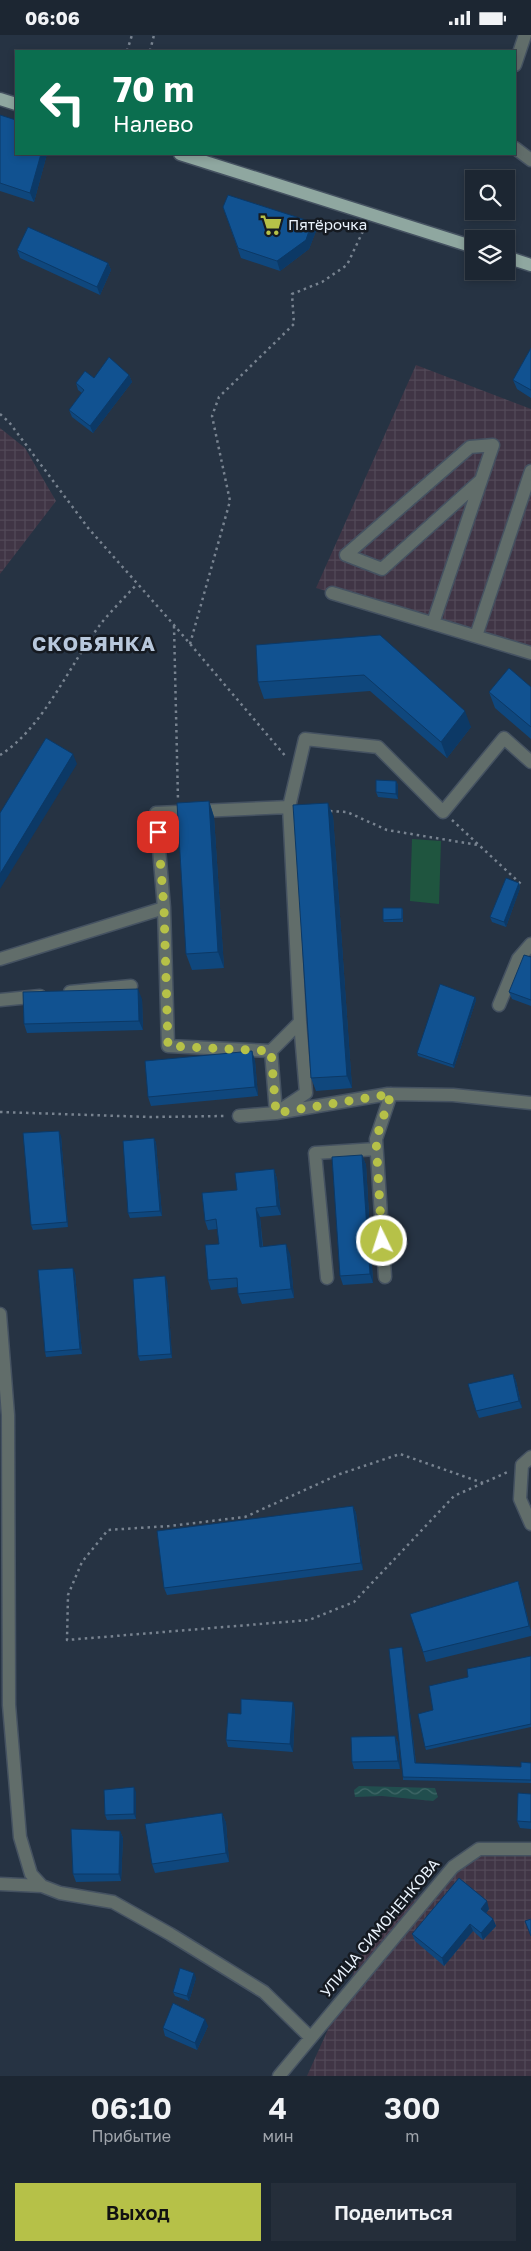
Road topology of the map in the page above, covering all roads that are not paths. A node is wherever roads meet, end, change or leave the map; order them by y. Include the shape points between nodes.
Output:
1 (524, 35) edge
2 (516, 62) edge
3 (0, 99) edge
4 (15, 104) edge
5 (516, 149) edge
6 (183, 155) edge
7 (531, 160) edge
8 (465, 244) edge
9 (515, 260) edge
10 (531, 265) edge
11 (531, 471) edge
12 (481, 480) junction
13 (332, 593) dead end
14 (433, 623) junction
15 (476, 637) junction
16 (531, 653) edge
17 (531, 762) edge
18 (289, 807) junction
19 (164, 908) junction
20 (531, 944) edge
21 (0, 959) edge
22 (131, 985) dead end
23 (0, 1000) edge
24 (499, 1005) dead end
25 (300, 1022) junction
26 (271, 1051) junction
27 (391, 1094) junction
28 (531, 1103) edge
29 (276, 1113) junction
30 (239, 1116) road end
31 (376, 1149) junction
32 (385, 1277) dead end
33 (327, 1278) dead end
34 (0, 1314) edge
35 (527, 1461) edge
36 (531, 1524) edge
37 (531, 1849) edge
38 (0, 1884) edge
39 (42, 1885) junction
40 (310, 2037) junction
41 (279, 2076) edge

1 - 2 street
3 - 4 main road
5 - 7 street
6 - 8 main road
9 - 10 main road
11 - 15 street
12 - 12 street via 493,445 470,447 346,555 382,569
12 - 14 street
13 - 14 street
14 - 15 street
15 - 16 street
17 - 18 street via 504,738 443,812 378,747 304,739
18 - 19 street via 156,813
18 - 25 street
19 - 21 street
19 - 26 street via 168,1046
20 - 24 street via 518,959
22 - 23 street
25 - 26 street
25 - 29 street via 306,1093
26 - 29 street
27 - 28 street via 453,1095
27 - 29 street
27 - 31 street via 376,1139
29 - 30 street
31 - 32 street
31 - 33 street via 315,1153
34 - 39 street via 8,1415 10,1705 20,1837 31,1874
35 - 36 street via 520,1499
37 - 40 street, УЛИЦА СИМОНЕНКОВА via 479,1849 453,1867
38 - 39 street
39 - 40 street via 60,1893 113,1902 170,1934 264,1992
40 - 41 street, УЛИЦА СИМОНЕНКОВА

